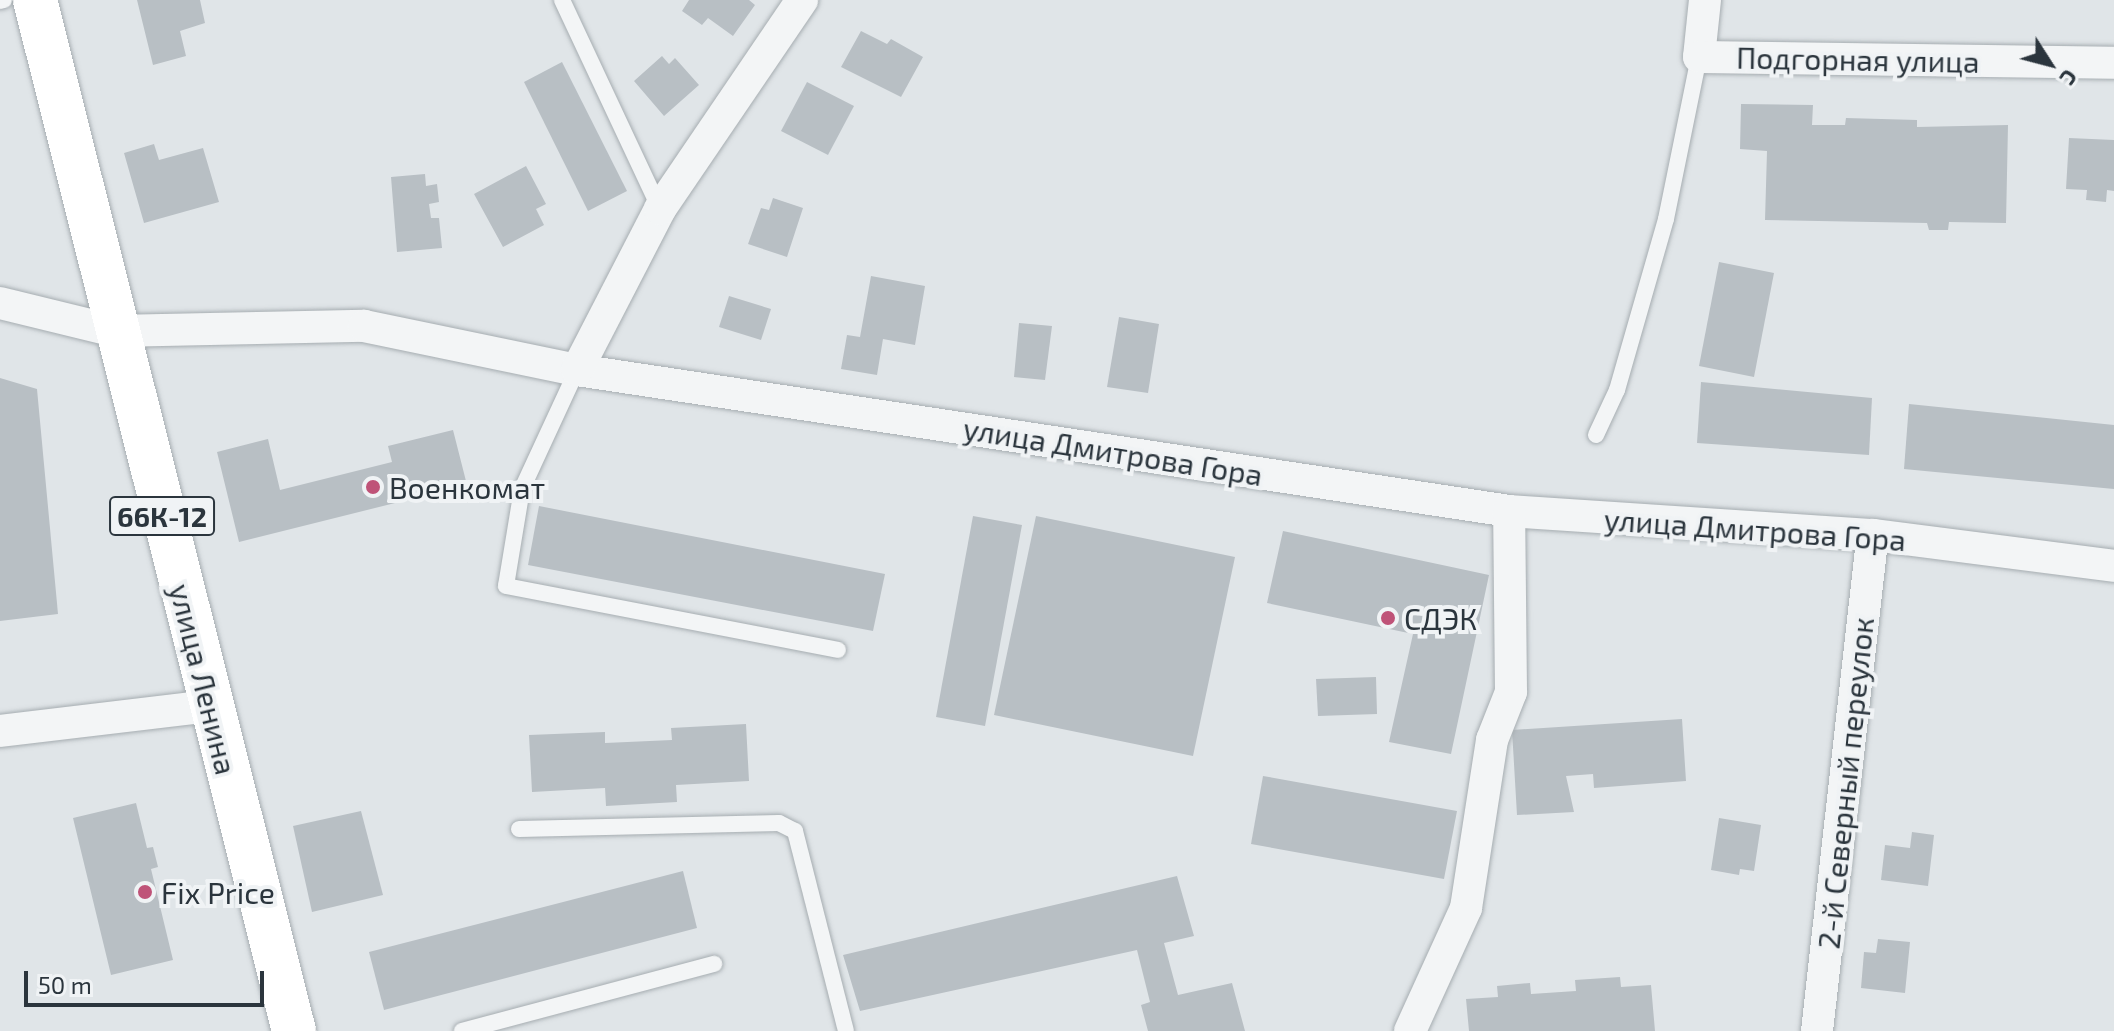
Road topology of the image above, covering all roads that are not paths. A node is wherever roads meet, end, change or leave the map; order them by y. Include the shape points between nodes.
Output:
1 (35, 0) edge
2 (562, 0) edge
3 (802, 0) edge
4 (1705, 0) edge
5 (1699, 57) junction
6 (2114, 63) edge
7 (660, 209) junction
8 (0, 303) edge
9 (115, 331) junction
10 (577, 370) junction
11 (1596, 435) dead end
12 (1509, 511) junction
13 (1873, 535) junction
14 (2114, 566) edge
15 (838, 650) dead end
16 (211, 706) junction
17 (0, 731) edge
18 (519, 829) dead end
19 (714, 964) dead end
20 (294, 1031) edge
21 (462, 1031) edge
22 (846, 1031) edge
23 (1410, 1031) edge
24 (1817, 1031) edge

1 - 9 main road, улица Ленина / 66К-12
2 - 7 lane
3 - 7 street
4 - 5 street
5 - 6 street, Подгорная улица
5 - 11 lane via 1666,219 1617,390
7 - 10 street
8 - 9 street, улица Дмитрова Гора
9 - 10 street, улица Дмитрова Гора via 364,326
9 - 16 main road, улица Ленина / 66К-12
10 - 12 street, улица Дмитрова Гора
10 - 15 lane via 522,489 506,586
12 - 13 street, улица Дмитрова Гора
12 - 23 street via 1511,692 1492,740 1466,908
13 - 14 street, улица Дмитрова Гора
13 - 24 street, 2-й Северный переулок
16 - 17 street
16 - 20 main road, улица Ленина / 66К-12
18 - 22 lane via 779,823 795,831
19 - 21 lane

